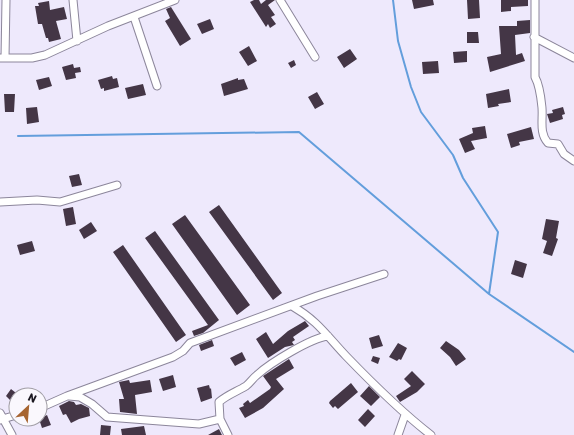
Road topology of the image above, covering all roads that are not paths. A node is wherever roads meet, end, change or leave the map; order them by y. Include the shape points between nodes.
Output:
1 (6, 0) edge
2 (73, 0) edge
3 (176, 0) edge
4 (280, 0) edge
5 (534, 0) edge
6 (134, 16) junction
7 (534, 37) junction
8 (77, 41) junction
9 (315, 57) dead end
10 (2, 58) edge
11 (574, 58) edge
12 (157, 86) dead end
13 (574, 161) edge
14 (117, 185) dead end
15 (0, 202) edge
16 (384, 274) dead end
17 (292, 306) junction
18 (328, 336) junction
19 (67, 396) junction
20 (48, 404) edge
21 (0, 413) edge
22 (405, 415) junction
23 (220, 418) junction
24 (2, 420) edge
25 (10, 433) edge
26 (228, 435) edge
27 (398, 435) edge
28 (431, 435) edge

1 - 10 street
2 - 8 street
3 - 6 street
4 - 9 street
5 - 7 street
6 - 8 street
6 - 12 street
7 - 11 street
7 - 13 street via 535,77 541,103 544,138 548,143 558,144 564,154
8 - 10 street via 32,58
14 - 15 street via 60,202
16 - 17 street
17 - 18 street via 314,321
17 - 19 street via 190,343 173,357
18 - 22 street
18 - 23 street via 305,344 256,375 247,386 219,402
19 - 20 street
19 - 23 street via 80,397 107,417 199,424
21 - 24 street
22 - 27 street
22 - 28 street
23 - 26 street
24 - 25 street

